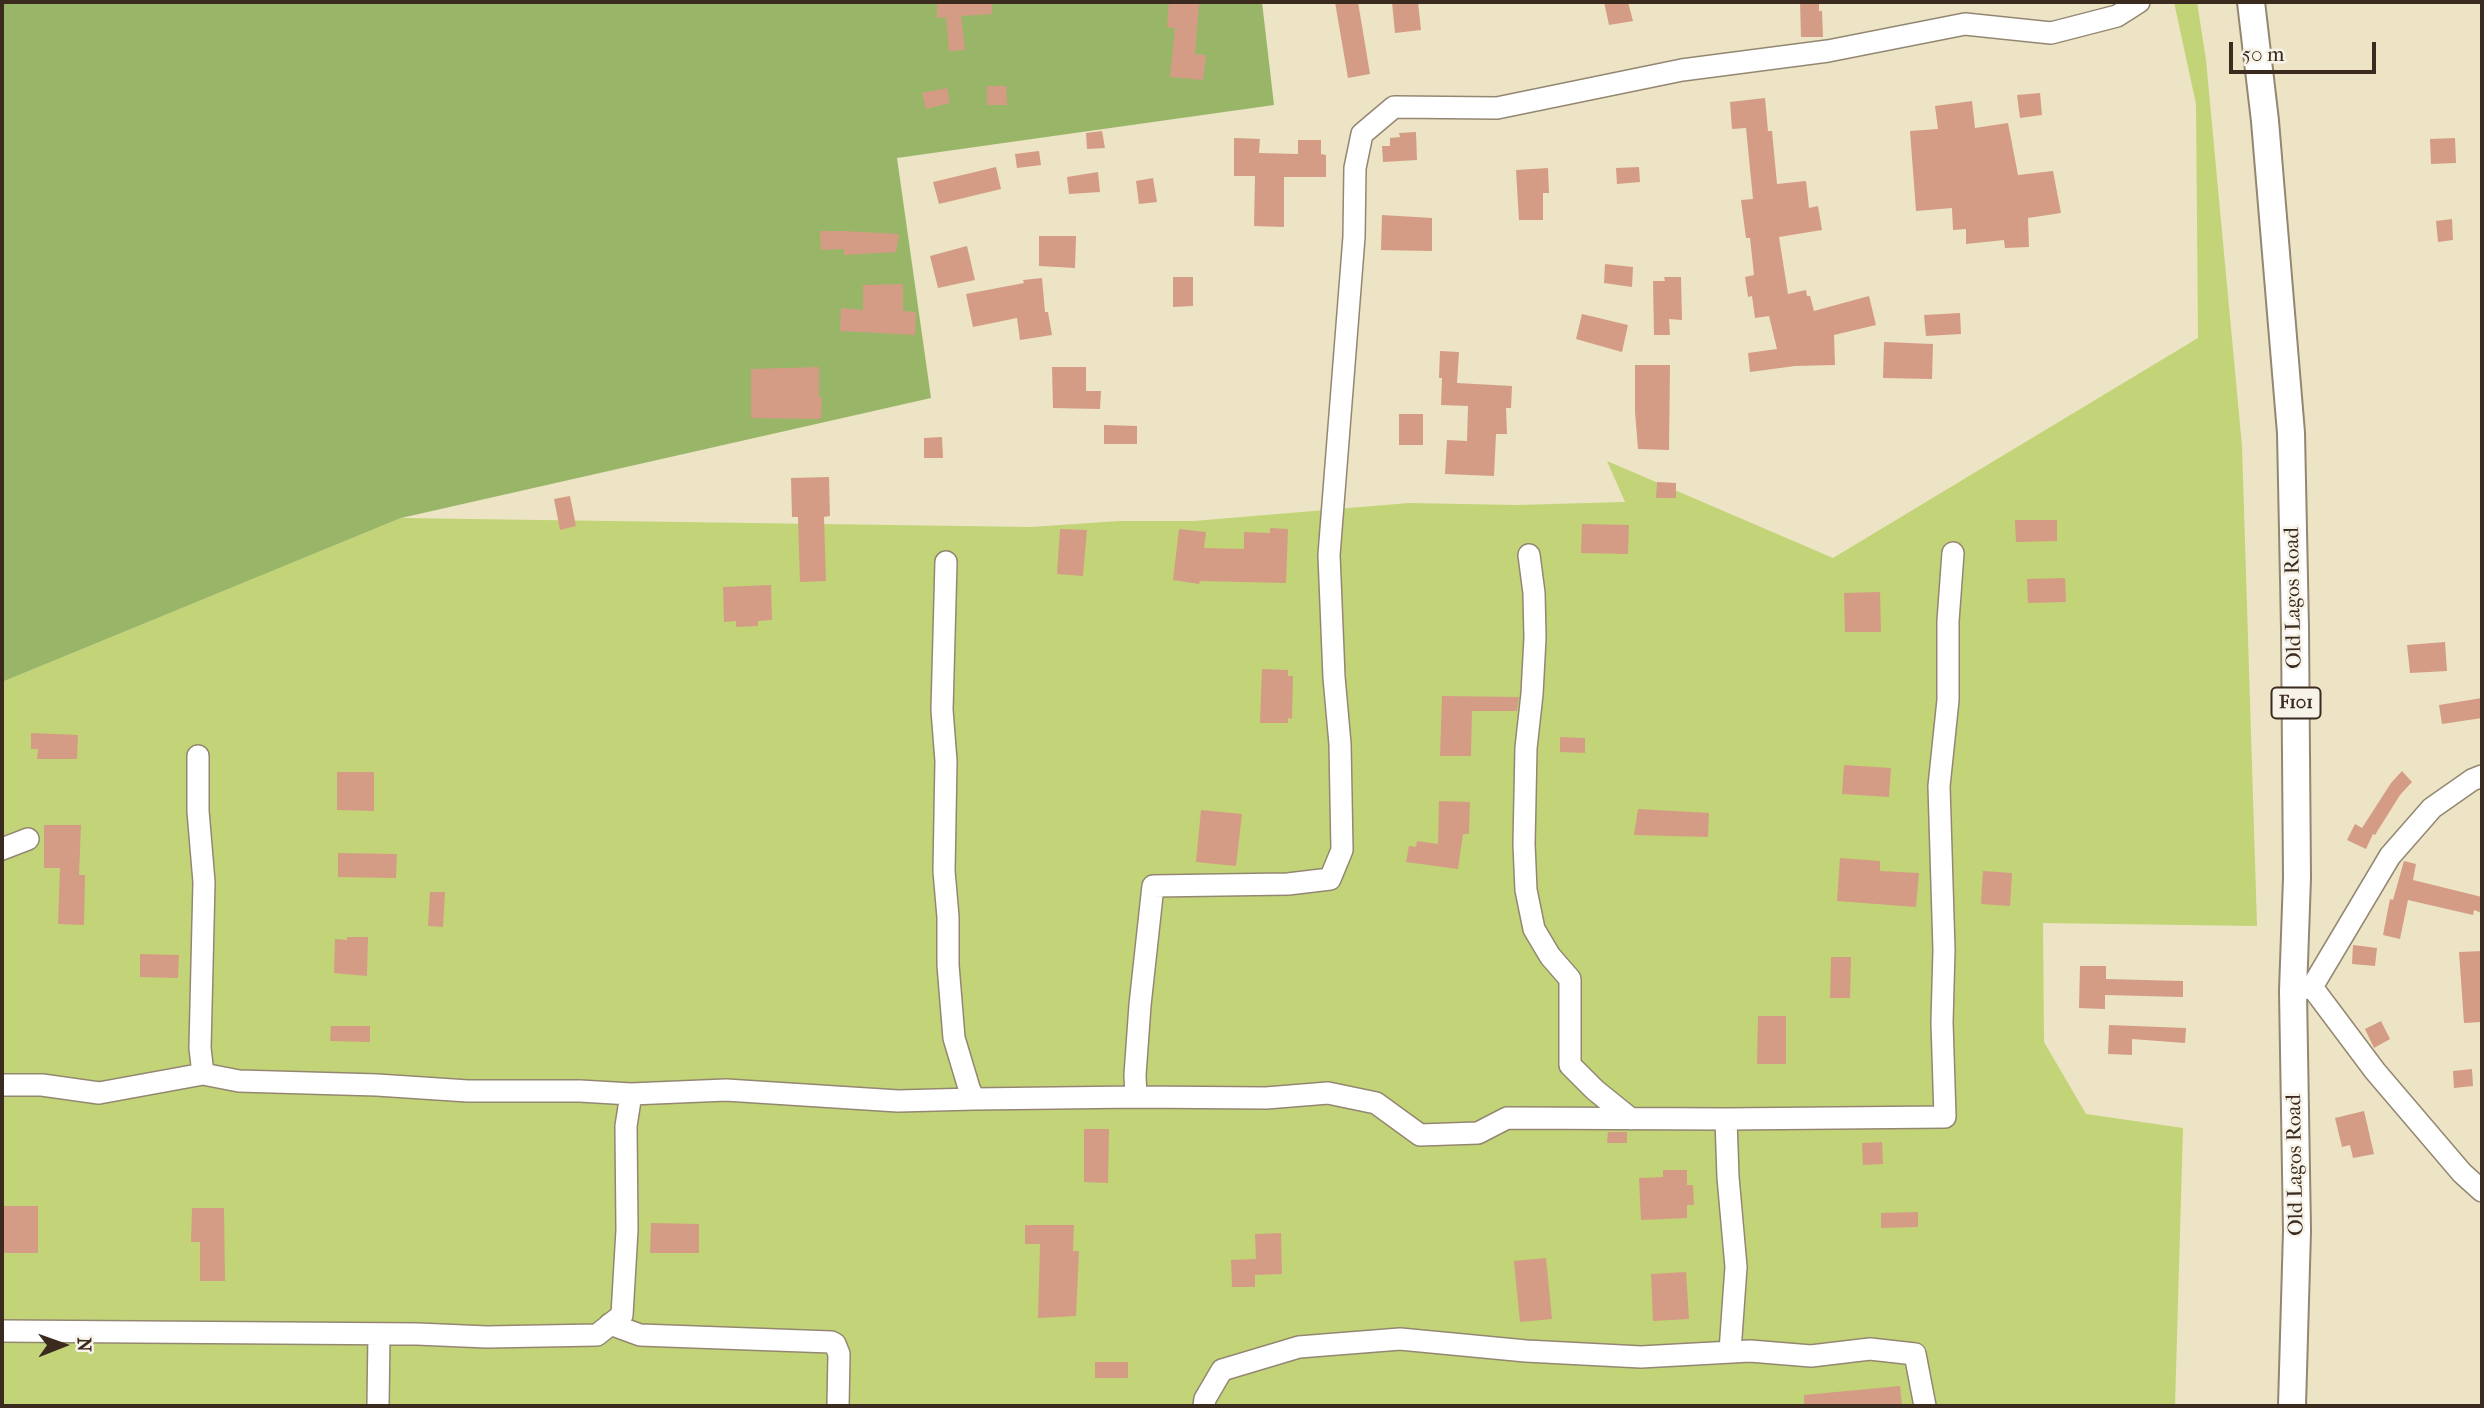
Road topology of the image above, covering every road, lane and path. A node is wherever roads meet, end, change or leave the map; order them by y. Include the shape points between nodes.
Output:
1 (2139, 2) edge
2 (2251, 2) edge
3 (1953, 552) dead end
4 (1529, 555) dead end
5 (946, 562) dead end
6 (198, 756) dead end
7 (2482, 776) edge
8 (28, 839) dead end
9 (2, 849) edge
10 (2303, 989) junction
11 (203, 1074) junction
12 (2, 1085) edge
13 (631, 1094) junction
14 (1136, 1097) junction
15 (974, 1099) junction
16 (1631, 1119) junction
17 (1726, 1119) junction
18 (2482, 1191) edge
19 (610, 1324) junction
20 (2, 1331) edge
21 (379, 1334) junction
22 (1730, 1351) junction
23 (378, 1406) edge
24 (838, 1406) edge
25 (1203, 1406) edge
26 (1925, 1406) edge
27 (2292, 1406) edge

1 - 14 street via 2117,16 2051,33 1965,24 1828,51 1682,71 1497,108 1394,107 1362,134 1355,169 1354,237 1329,555 1342,850 1330,878 1288,884 1153,886
2 - 10 main road, Old Lagos Road / F101 via 2266,121 2291,433 2297,878
3 - 17 street via 1948,700 1938,786 1945,1117
4 - 16 street via 1535,638 1525,747 1526,890 1534,929 1570,979 1570,1065
5 - 15 street via 942,710 947,965 954,1038
6 - 11 street via 204,882
7 - 10 street via 2432,808 2390,856
8 - 9 street
10 - 18 street
10 - 27 main road, Old Lagos Road / F101
11 - 12 street via 99,1093
11 - 13 street via 240,1081
13 - 15 street via 726,1090 898,1101
13 - 19 street via 626,1126 622,1315
14 - 15 street
14 - 16 street via 1266,1098 1328,1093 1376,1102 1420,1135 1478,1133 1507,1118
16 - 17 street
17 - 22 street via 1736,1267
19 - 21 street via 597,1335
19 - 24 street via 640,1335 831,1342 839,1354
20 - 21 street
21 - 23 street
22 - 25 street via 1641,1357 1400,1339 1299,1347 1222,1370
22 - 26 street via 1811,1356 1870,1349 1915,1354

